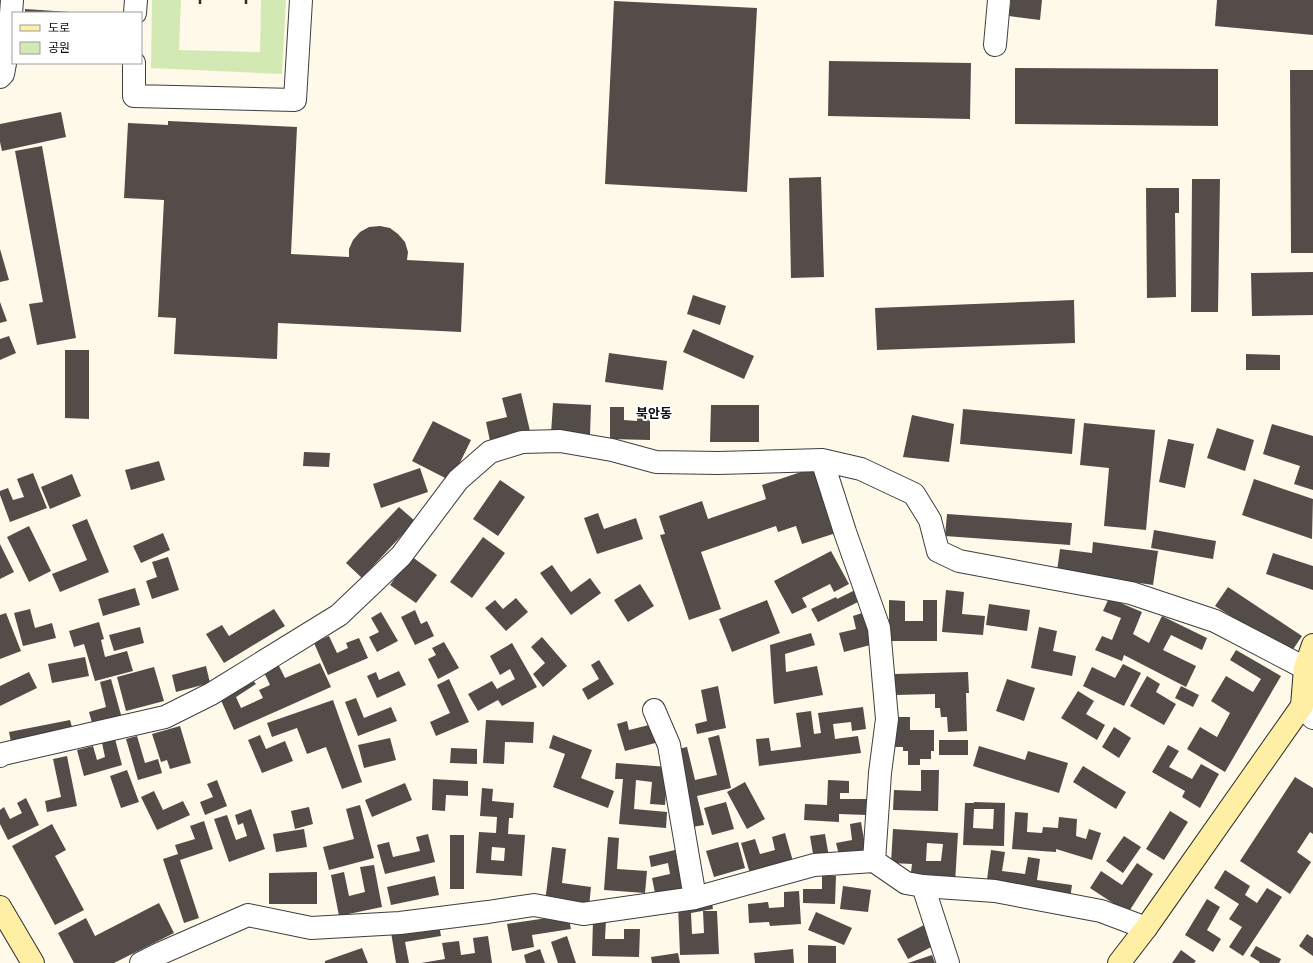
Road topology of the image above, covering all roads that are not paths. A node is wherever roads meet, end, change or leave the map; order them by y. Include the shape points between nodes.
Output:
1 (12, 0) edge
2 (136, 0) edge
3 (301, 0) edge
4 (1000, 0) edge
5 (135, 12) edge
6 (995, 45) dead end
7 (134, 64) edge
8 (0, 77) edge
9 (822, 460) junction
10 (1313, 645) edge
11 (1305, 668) junction
12 (654, 710) dead end
13 (1307, 712) edge
14 (1, 752) edge
15 (874, 861) junction
16 (923, 886) junction
17 (695, 898) junction
18 (0, 907) edge
19 (1146, 928) junction
20 (33, 963) edge
21 (141, 963) edge
22 (948, 963) edge
23 (1119, 963) edge

1 - 8 street via 9,42 3,74
2 - 5 street
3 - 7 street via 295,100 134,96
4 - 6 street
9 - 11 street via 861,469 914,494 930,520 938,551 959,561 1131,593 1215,621
9 - 14 street via 656,462 612,450 560,441 522,442 490,452 458,480 401,556 339,614 211,694 165,717
9 - 15 street via 879,628 887,719 880,773
10 - 11 main road
11 - 13 main road
12 - 17 street via 669,746
13 - 19 main road
15 - 16 street via 906,883
15 - 17 street via 814,865
16 - 19 street via 995,891 1101,911
16 - 22 street
17 - 21 street via 583,914 534,905 400,923 311,928 248,915
18 - 20 main road
19 - 23 main road

